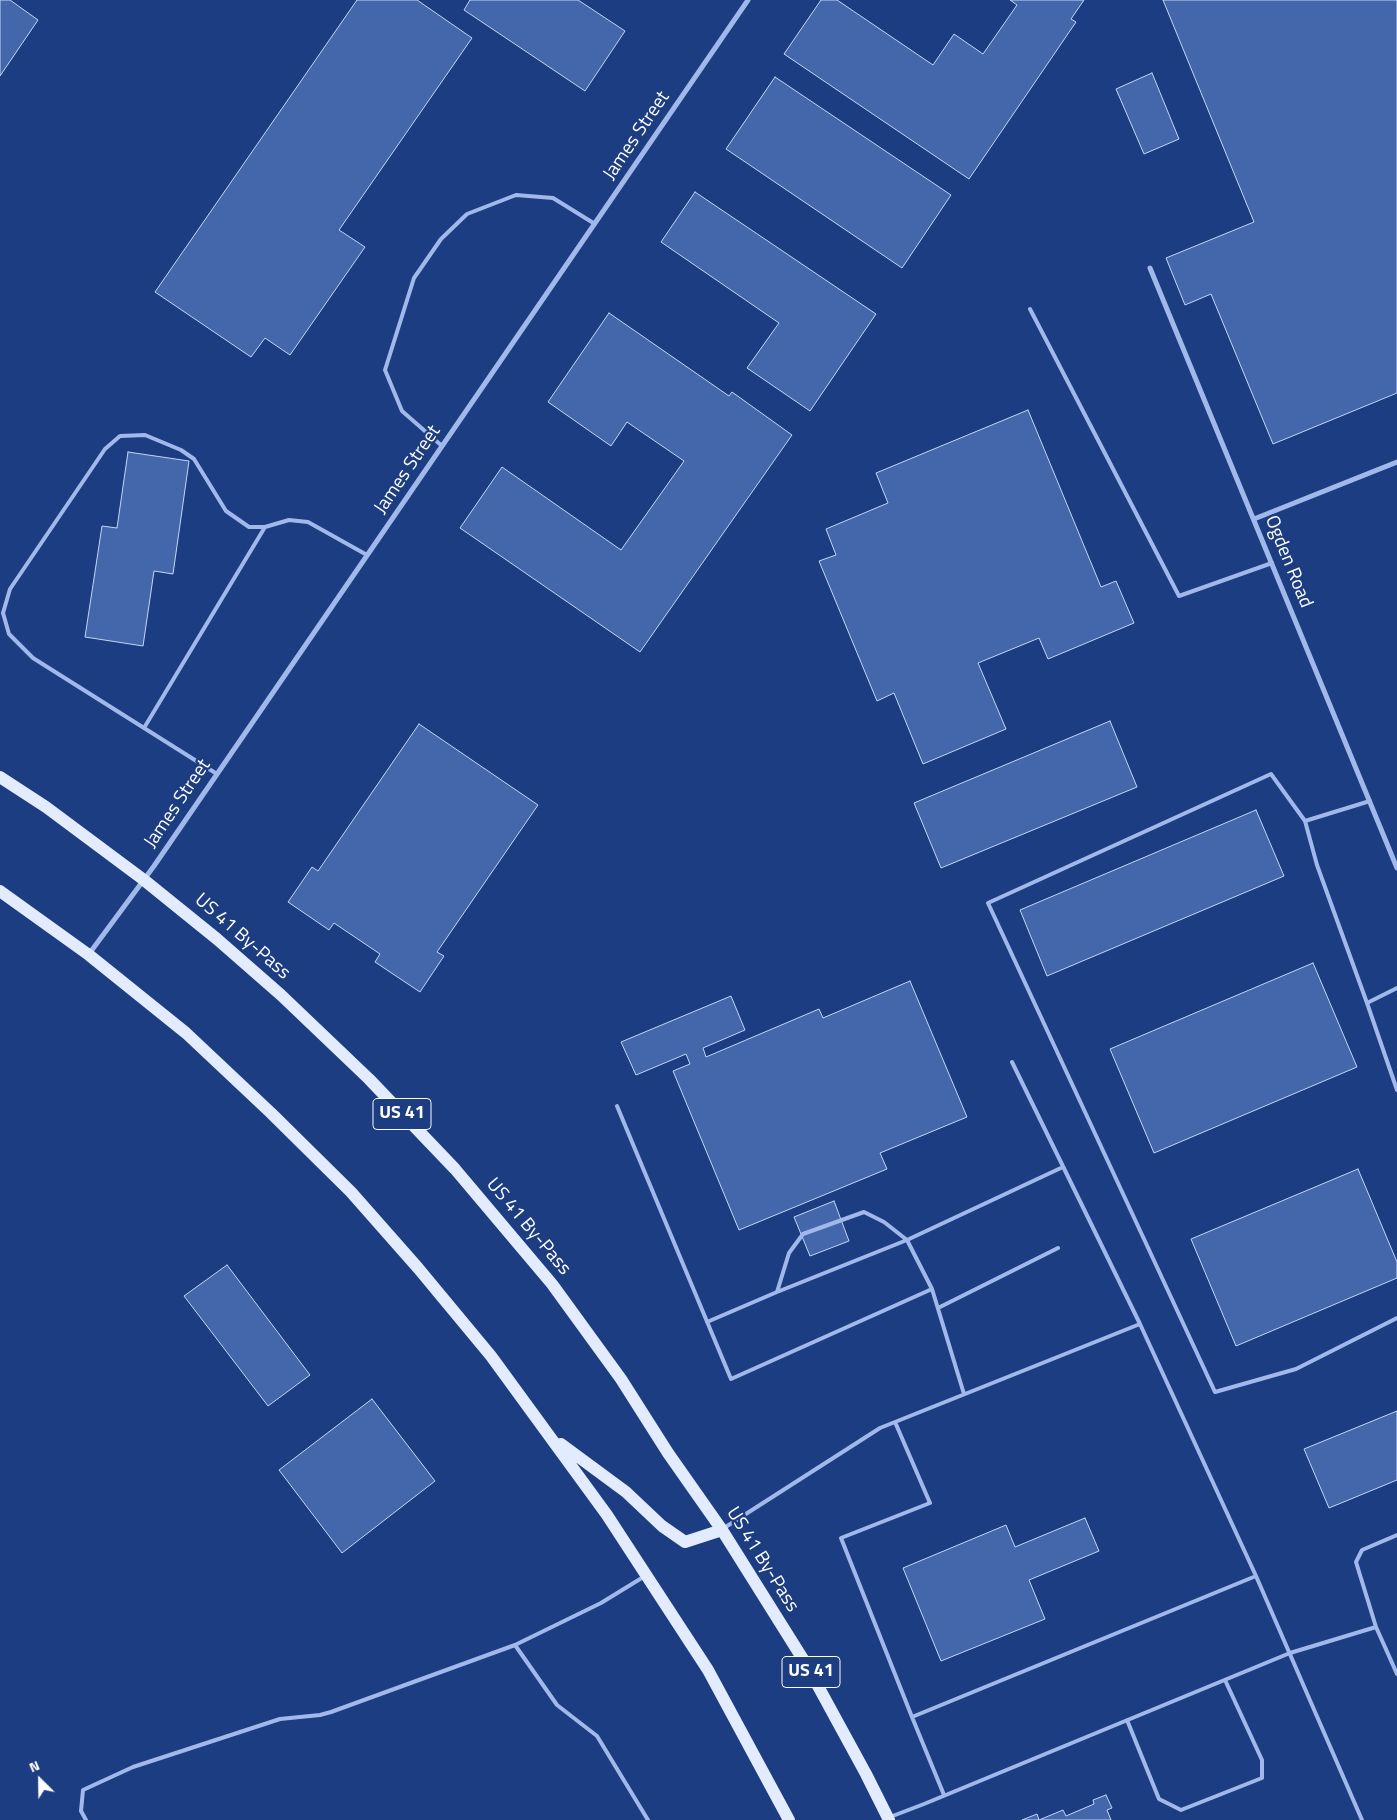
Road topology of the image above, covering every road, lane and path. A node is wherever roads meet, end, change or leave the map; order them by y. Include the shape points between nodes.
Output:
1 (748, 0) edge
2 (595, 224) junction
3 (1150, 268) dead end
4 (1030, 309) dead end
5 (442, 446) junction
6 (1397, 462) edge
7 (1254, 519) junction
8 (265, 527) junction
9 (367, 555) junction
10 (1272, 563) junction
11 (144, 728) junction
12 (217, 774) junction
13 (0, 777) edge
14 (1370, 801) junction
15 (1305, 821) junction
16 (1397, 868) edge
17 (144, 880) junction
18 (0, 891) edge
19 (89, 955) junction
20 (1397, 988) edge
21 (1367, 1003) junction
22 (1012, 1062) dead end
23 (1397, 1090) edge
24 (617, 1106) dead end
25 (1063, 1167) junction
26 (907, 1240) junction
27 (1058, 1248) dead end
28 (932, 1289) junction
29 (778, 1292) junction
30 (938, 1308) junction
31 (1397, 1318) edge
32 (707, 1322) junction
33 (1140, 1324) junction
34 (964, 1394) junction
35 (895, 1422) junction
36 (551, 1437) junction
37 (722, 1530) junction
38 (1397, 1535) edge
39 (646, 1576) junction
40 (1256, 1576) junction
41 (1376, 1627) junction
42 (514, 1645) junction
43 (1290, 1653) junction
44 (1397, 1674) edge
45 (1225, 1680) junction
46 (912, 1717) junction
47 (1127, 1720) junction
48 (944, 1796) junction
49 (889, 1819) edge
50 (86, 1820) edge
51 (648, 1820) edge
52 (789, 1820) edge
53 (1362, 1820) edge

1 - 2 street, James Street
2 - 5 street, James Street
2 - 5 lane via 553,198 516,195 467,214 435,247 414,278 385,370 402,411
3 - 7 street, Ogden Road
4 - 10 lane via 1179,596
5 - 9 street, James Street
6 - 7 street
7 - 10 street, Ogden Road
8 - 9 lane via 289,520 308,522
8 - 11 lane
8 - 11 lane via 249,527 226,511 194,459 181,450 145,435 120,436 105,449 10,589 3,614 9,634 33,658
9 - 12 street, James Street
10 - 14 street, Ogden Road
11 - 12 lane
12 - 17 street, James Street
13 - 17 main road, US 41 By-Pass / US 41
14 - 15 lane
14 - 16 street, Ogden Road
15 - 21 lane via 1317,864
15 - 31 lane via 1272,774 988,903 1215,1392 1296,1369
17 - 19 street, James Street
17 - 37 main road, US 41 By-Pass / US 41 via 217,938 281,995 369,1079 455,1169 552,1284 621,1379
18 - 19 main road
19 - 36 main road via 186,1033 351,1192 491,1356
20 - 21 lane
21 - 23 lane
22 - 25 lane
24 - 32 lane
25 - 26 lane
25 - 33 lane
26 - 28 lane
26 - 29 lane
26 - 29 lane via 884,1222 864,1212 803,1234 789,1253
27 - 30 lane
28 - 30 lane
28 - 32 lane via 731,1379
29 - 32 lane
30 - 34 lane
33 - 34 lane
33 - 40 lane
34 - 35 lane
35 - 37 lane via 880,1428
35 - 46 lane via 930,1503 841,1538
36 - 37 main road via 626,1492 662,1526 685,1542
36 - 39 main road
37 - 49 main road, US 41 By-Pass / US 41 via 806,1664
38 - 41 lane via 1362,1550 1356,1562
39 - 42 lane via 601,1603
39 - 52 main road via 708,1670
40 - 43 lane
40 - 46 lane
41 - 43 lane
41 - 44 lane
42 - 50 lane via 331,1712 280,1719 132,1767 83,1790 81,1811
42 - 51 lane via 558,1706 597,1736
43 - 45 lane
43 - 53 lane
45 - 47 lane
45 - 47 lane via 1262,1760 1262,1778 1181,1810 1159,1800
46 - 48 lane
47 - 48 lane
48 - 49 lane

